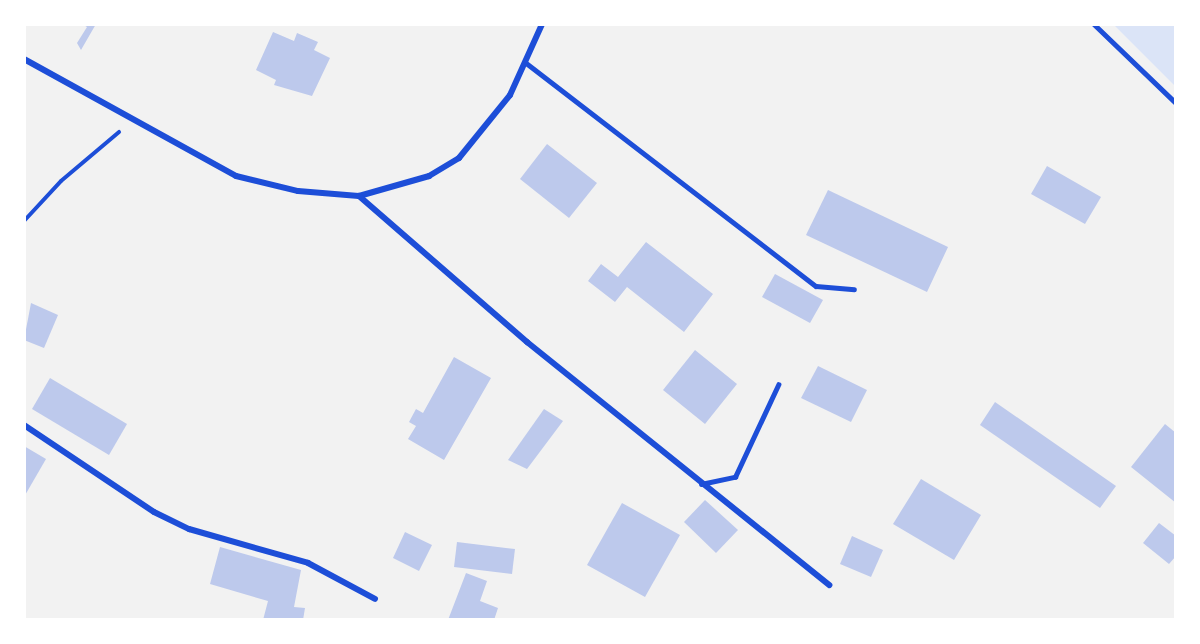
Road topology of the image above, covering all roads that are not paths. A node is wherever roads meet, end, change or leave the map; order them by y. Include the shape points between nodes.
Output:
1 (542, 24) edge
2 (1094, 24) edge
3 (24, 59) edge
4 (525, 62) junction
5 (1176, 103) edge
6 (359, 196) junction
7 (854, 289) dead end
8 (778, 385) dead end
9 (24, 425) edge
10 (701, 484) junction
11 (829, 585) dead end
12 (375, 598) dead end

1 - 4 street
2 - 5 lane
3 - 6 street via 132,123 236,176 298,191
4 - 6 street via 510,95 459,158 429,176
4 - 7 lane via 798,273 816,285
6 - 10 street via 527,342
8 - 10 lane via 735,477
9 - 12 street via 154,512 189,529 308,563
10 - 11 street

